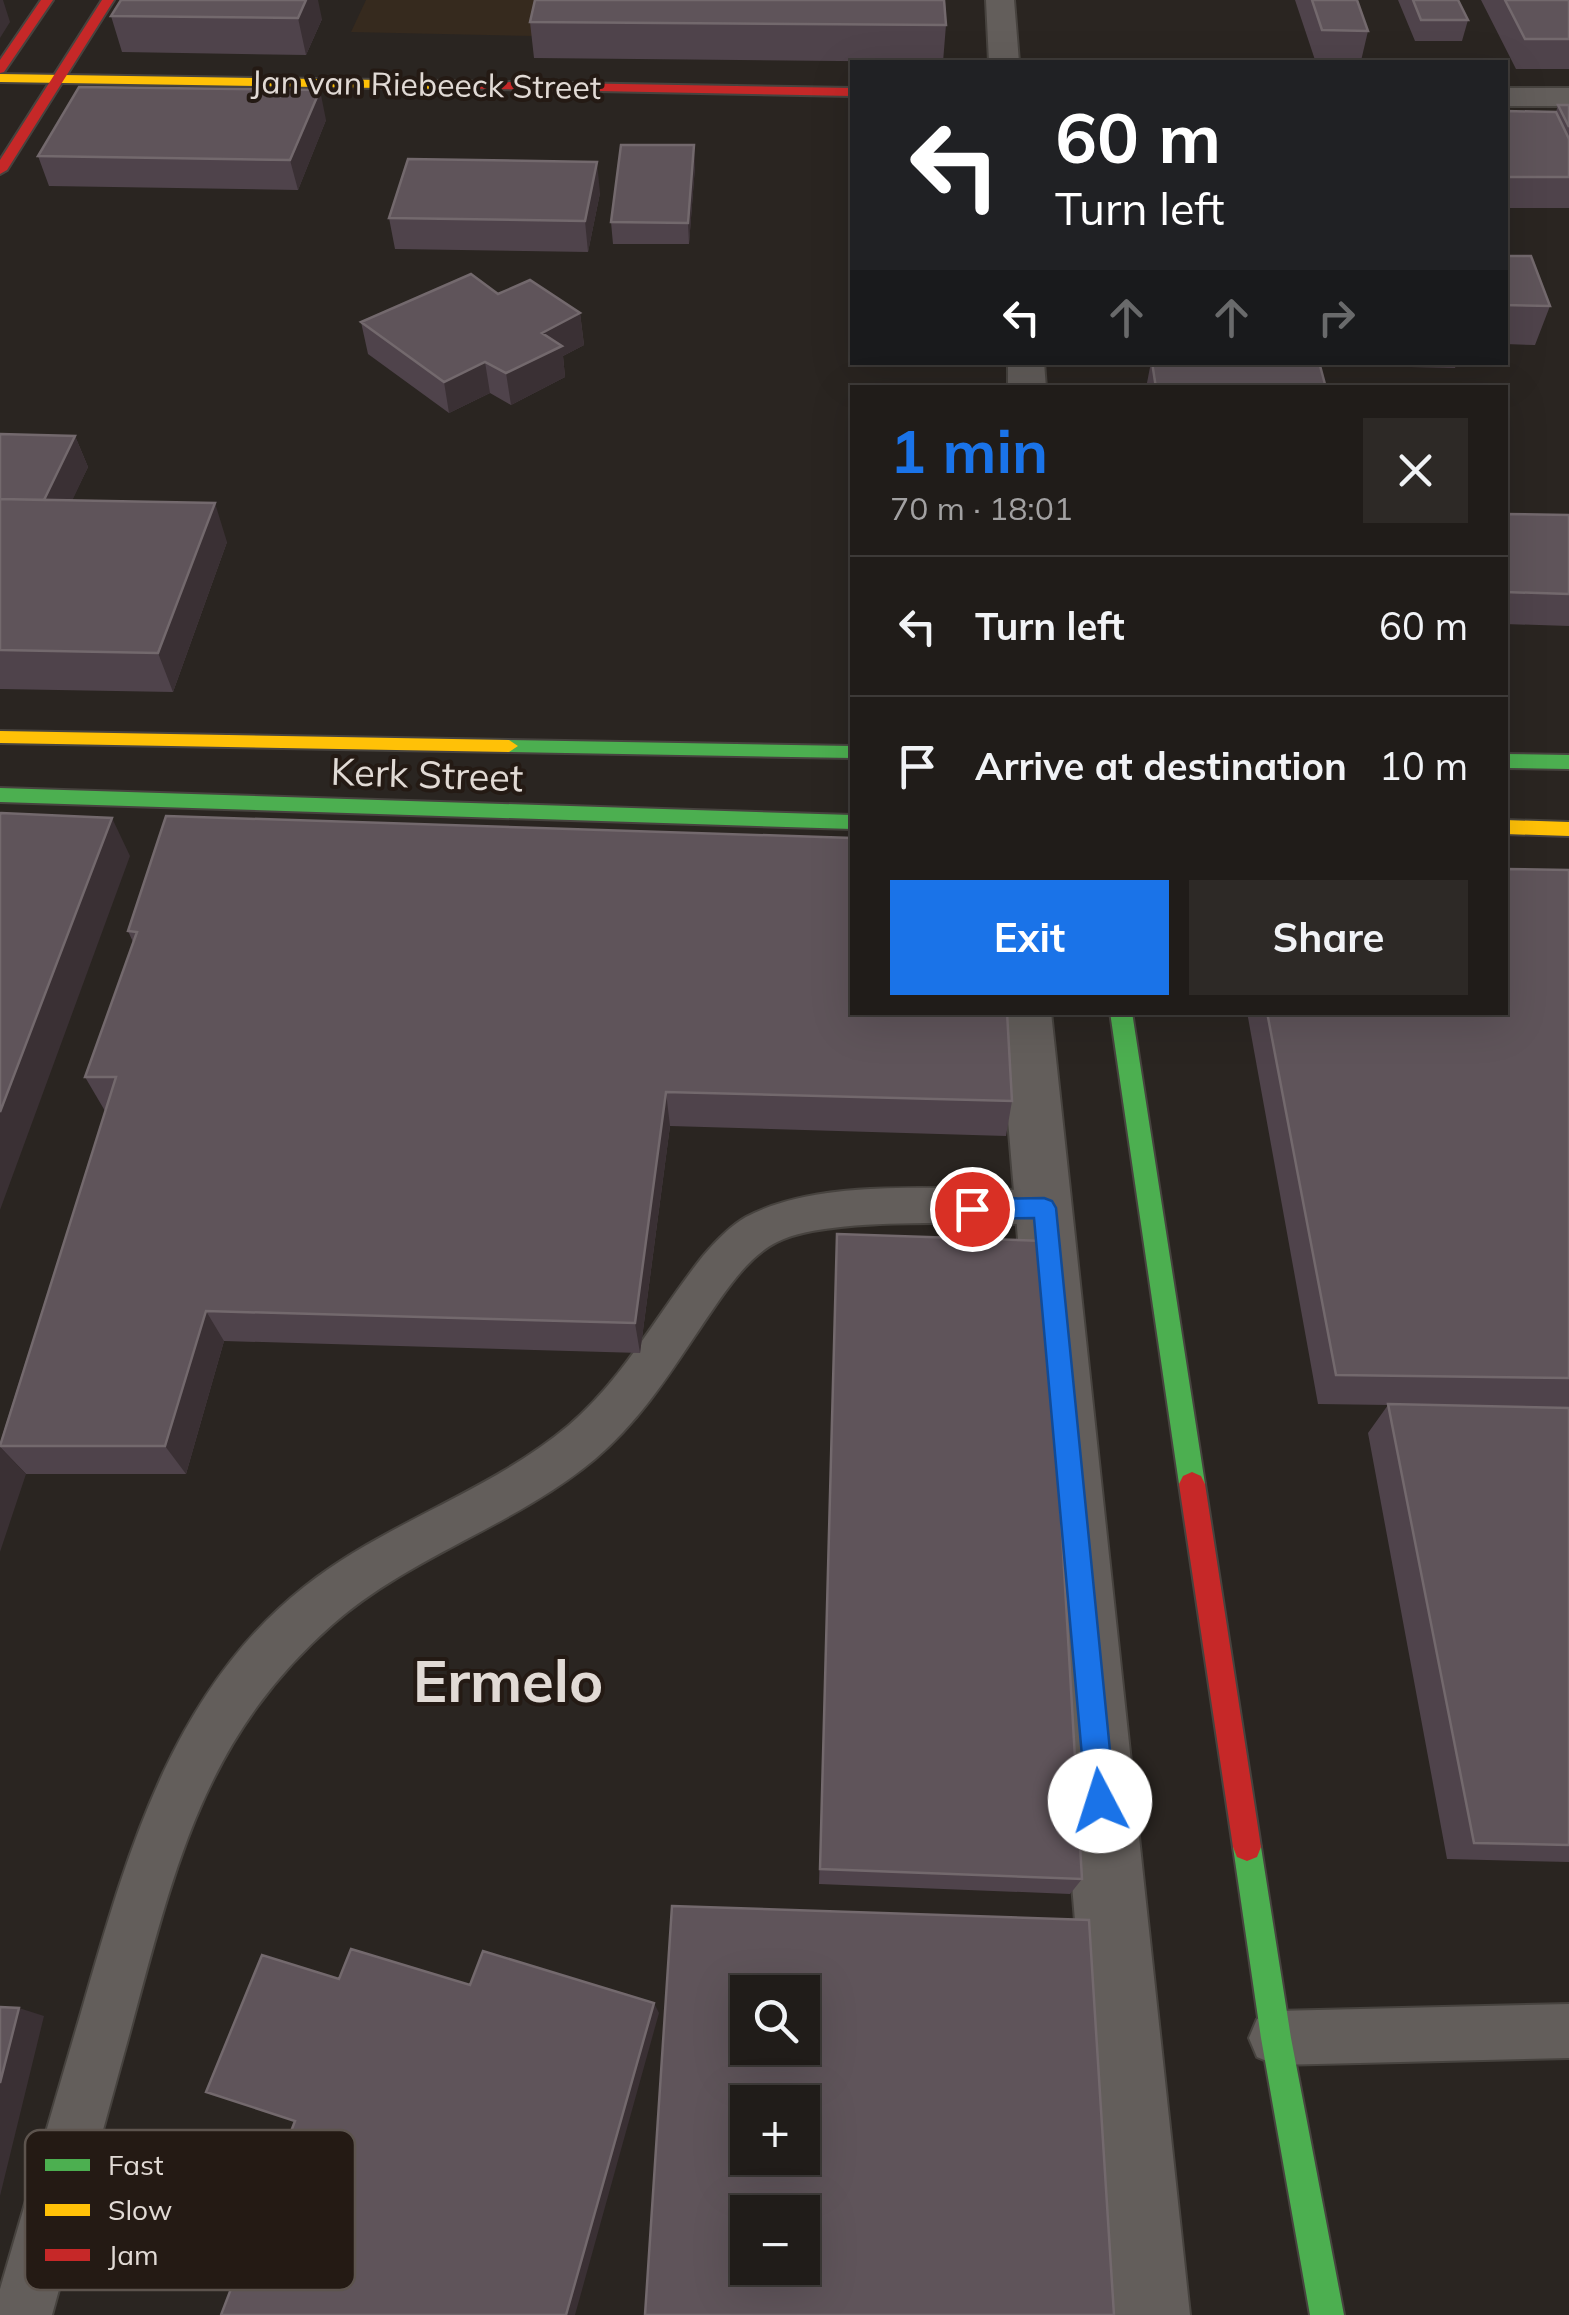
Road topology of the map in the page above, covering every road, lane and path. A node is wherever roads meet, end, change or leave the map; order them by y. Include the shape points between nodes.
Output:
1 (47, 0) edge
2 (108, 0) edge
3 (1000, 0) edge
4 (1004, 60) edge
5 (0, 69) edge
6 (0, 78) edge
7 (59, 78) junction
8 (850, 92) edge
9 (1508, 97) edge
10 (1569, 97) edge
11 (0, 170) edge
12 (0, 737) edge
13 (850, 752) edge
14 (1508, 762) edge
15 (1569, 762) edge
16 (0, 795) edge
17 (850, 822) edge
18 (1508, 828) edge
19 (1569, 829) edge
20 (1025, 1015) edge
21 (1121, 1015) edge
22 (1044, 1208) junction
23 (1569, 2031) edge
24 (1276, 2038) junction
25 (74, 2130) edge
26 (29, 2290) edge
27 (22, 2315) edge
28 (1149, 2315) edge
29 (1327, 2315) edge

1 - 5 main road
2 - 7 main road
3 - 4 street
6 - 7 main road, Jan van Riebeeck Street
7 - 8 main road, Jan van Riebeeck Street
7 - 11 main road
9 - 10 street
12 - 13 main road, Kerk Street
14 - 15 main road
16 - 17 main road, Kerk Street
18 - 19 main road
20 - 22 street
21 - 24 main road
22 - 25 lane via 828,1212 761,1230 734,1250 626,1400 577,1444 510,1494 362,1572 298,1621 239,1682 179,1786 151,1860
22 - 28 street
23 - 24 lane
24 - 29 main road
26 - 27 lane

